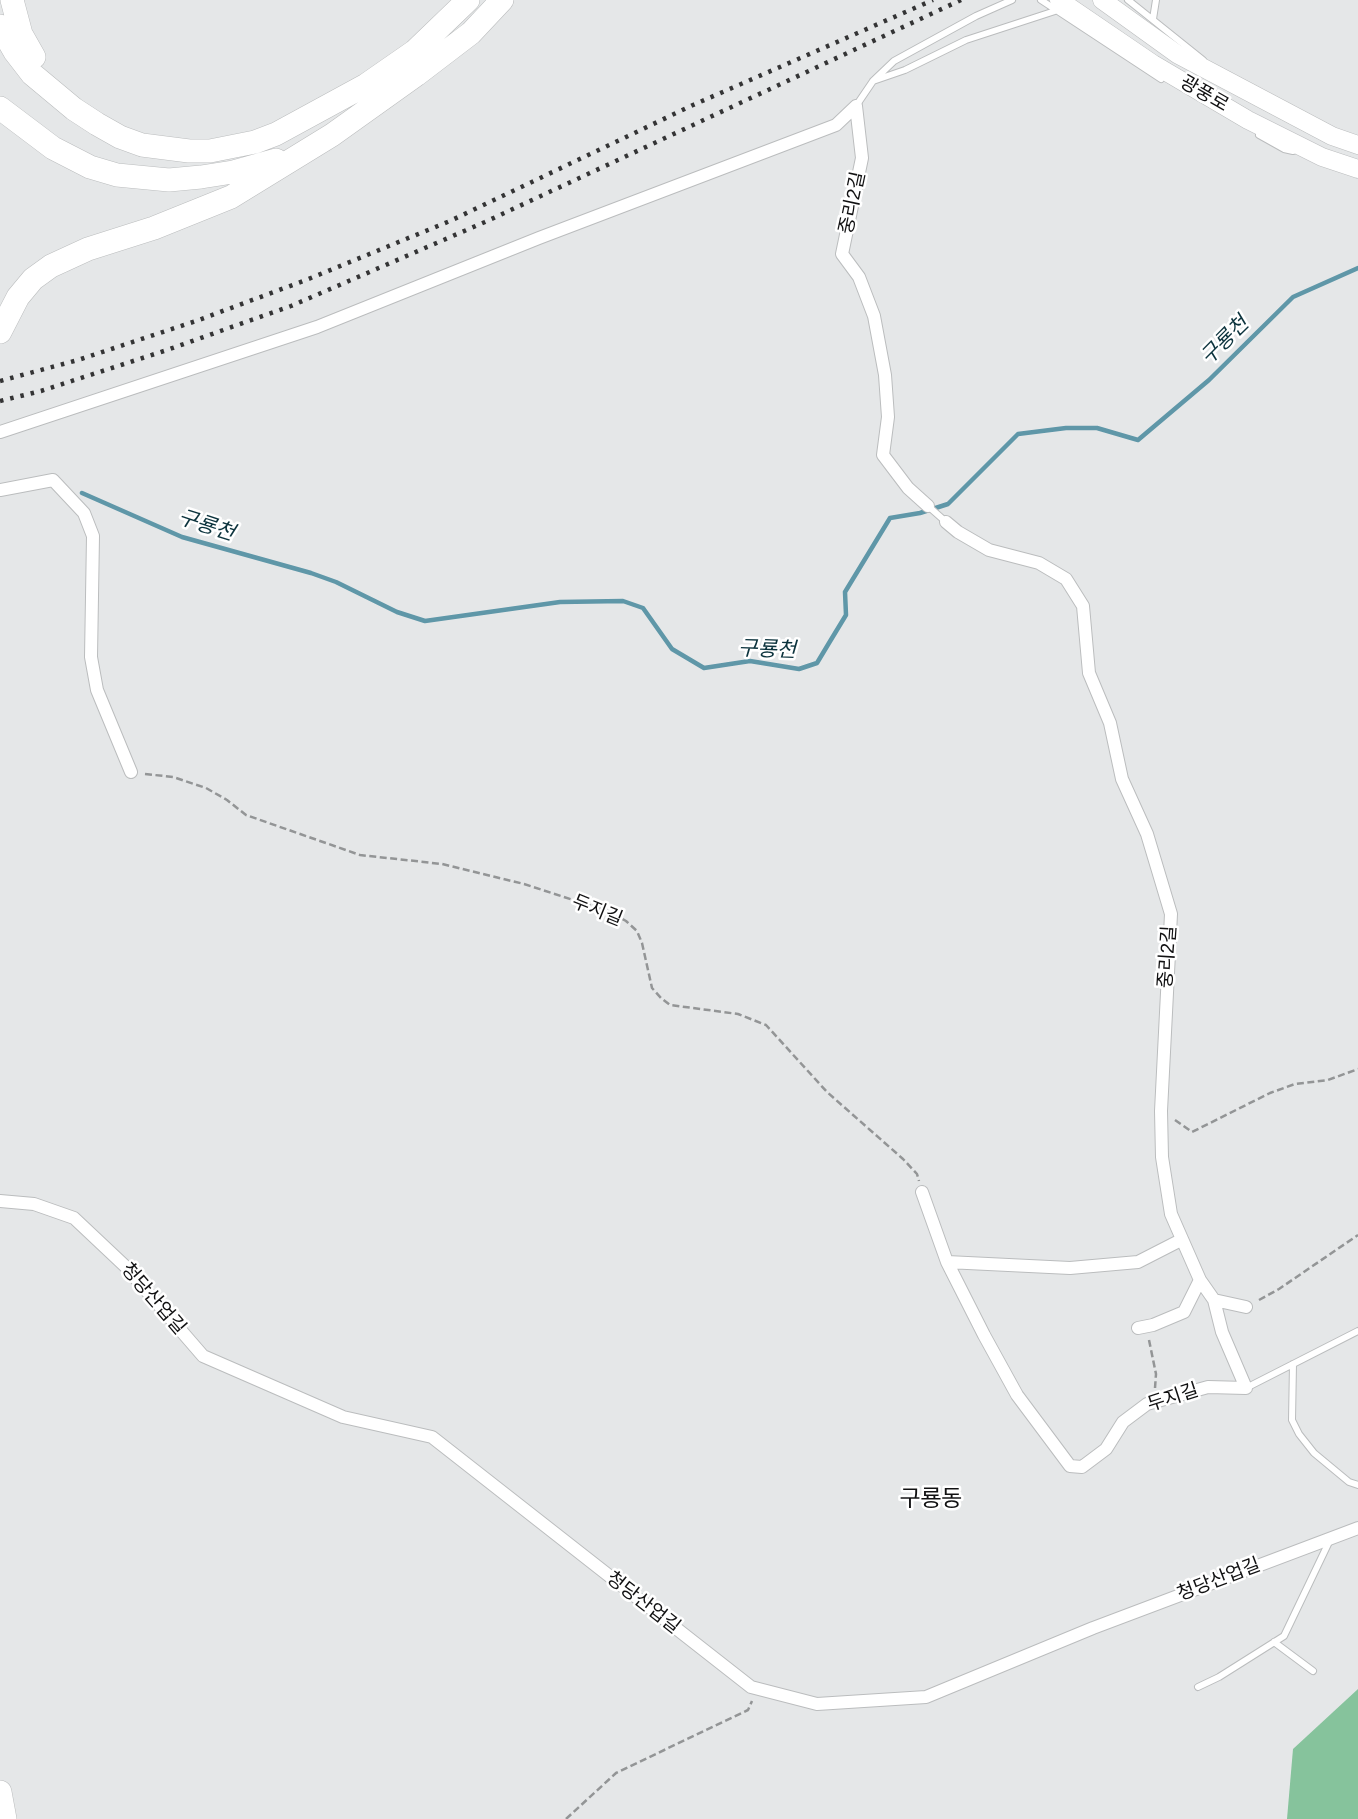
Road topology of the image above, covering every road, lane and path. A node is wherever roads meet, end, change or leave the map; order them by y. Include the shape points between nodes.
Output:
1 (12, 0) edge
2 (468, 0) edge
3 (502, 0) edge
4 (1012, 0) edge
5 (1041, 0) edge
6 (1102, 0) edge
7 (1128, 0) edge
8 (1156, 0) edge
9 (1057, 5) edge
10 (1153, 19) junction
11 (0, 26) edge
12 (873, 81) junction
13 (1232, 83) junction
14 (1169, 84) dead end
15 (1181, 90) dead end
16 (856, 106) junction
17 (0, 108) edge
18 (74, 109) junction
19 (1358, 145) edge
20 (307, 149) junction
21 (1322, 156) junction
22 (1358, 169) edge
23 (0, 332) edge
24 (0, 432) edge
25 (0, 490) edge
26 (929, 506) joint
27 (946, 522) joint
28 (131, 772) joint
29 (1358, 1069) edge
30 (1161, 1111) junction
31 (922, 1192) joint
32 (0, 1201) edge
33 (1358, 1235) edge
34 (1181, 1240) junction
35 (947, 1262) junction
36 (1200, 1280) junction
37 (1214, 1300) junction
38 (1246, 1307) joint
39 (1142, 1327) joint
40 (1358, 1331) edge
41 (1293, 1364) junction
42 (1246, 1388) junction
43 (1147, 1404) junction
44 (1358, 1485) edge
45 (1358, 1528) edge
46 (1331, 1537) junction
47 (1274, 1642) junction
48 (1312, 1671) dead end
49 (1198, 1688) dead end
50 (758, 1689) junction
51 (0, 1792) edge
52 (5, 1819) edge
53 (566, 1819) edge

1 - 18 highway via 34,58
2 - 18 highway via 415,51 366,85 298,124 255,142 210,151 142,145
3 - 20 highway via 433,63
4 - 12 lane via 894,61
5 - 9 lane
6 - 13 main road, 광풍로 via 1177,54
7 - 10 lane
8 - 10 lane
9 - 12 lane
9 - 14 lane
9 - 21 main road, 광풍로 via 1248,120
10 - 13 lane
11 - 18 highway via 33,74
12 - 16 lane
13 - 19 main road, 광풍로
15 - 21 lane via 1284,149
16 - 24 street via 836,125 317,327
16 - 26 street, 중리2길 via 862,158 842,254 859,277 874,316 888,417 883,455 908,488
17 - 20 highway via 53,148 90,167 141,179 233,172
20 - 23 highway via 231,197 59,261 33,279 11,307
21 - 22 main road, 광풍로
25 - 28 street via 53,480 85,513 93,536 90,657 97,690
26 - 27 lane
27 - 30 street, 중리2길 via 989,550 1039,563 1066,579 1083,606 1089,673 1110,723 1122,779 1147,834 1171,914
28 - 31 path, 두지길 via 173,777 206,788 246,816 360,855 442,864 524,884 626,921 637,931 652,988 661,999 670,1005 738,1014 766,1025 827,1092 903,1158 916,1174
29 - 30 path via 1270,1093 1192,1132
30 - 34 street, 중리2길 via 1161,1157 1171,1214
31 - 35 street, 두지길
32 - 50 street, 청당산업길 via 34,1204 74,1218 126,1268 203,1356 343,1417 432,1437
33 - 38 path
34 - 35 street via 1138,1262 1070,1268
34 - 36 street, 중리2길
35 - 43 street, 두지길 via 1017,1395 1070,1466 1083,1467 1106,1449 1123,1422
36 - 37 street, 중리2길
36 - 39 street via 1184,1312
37 - 38 street
37 - 42 street, 중리2길
39 - 43 path via 1156,1374
40 - 41 lane, 두지길
41 - 42 lane, 두지길
41 - 44 lane via 1292,1420 1299,1434 1314,1453
42 - 43 street, 두지길 via 1208,1387
45 - 46 street, 청당산업길
46 - 47 lane via 1284,1636
46 - 50 street, 청당산업길 via 926,1697 817,1704
47 - 48 lane
47 - 49 lane
50 - 53 path via 748,1710 616,1773
51 - 52 highway

